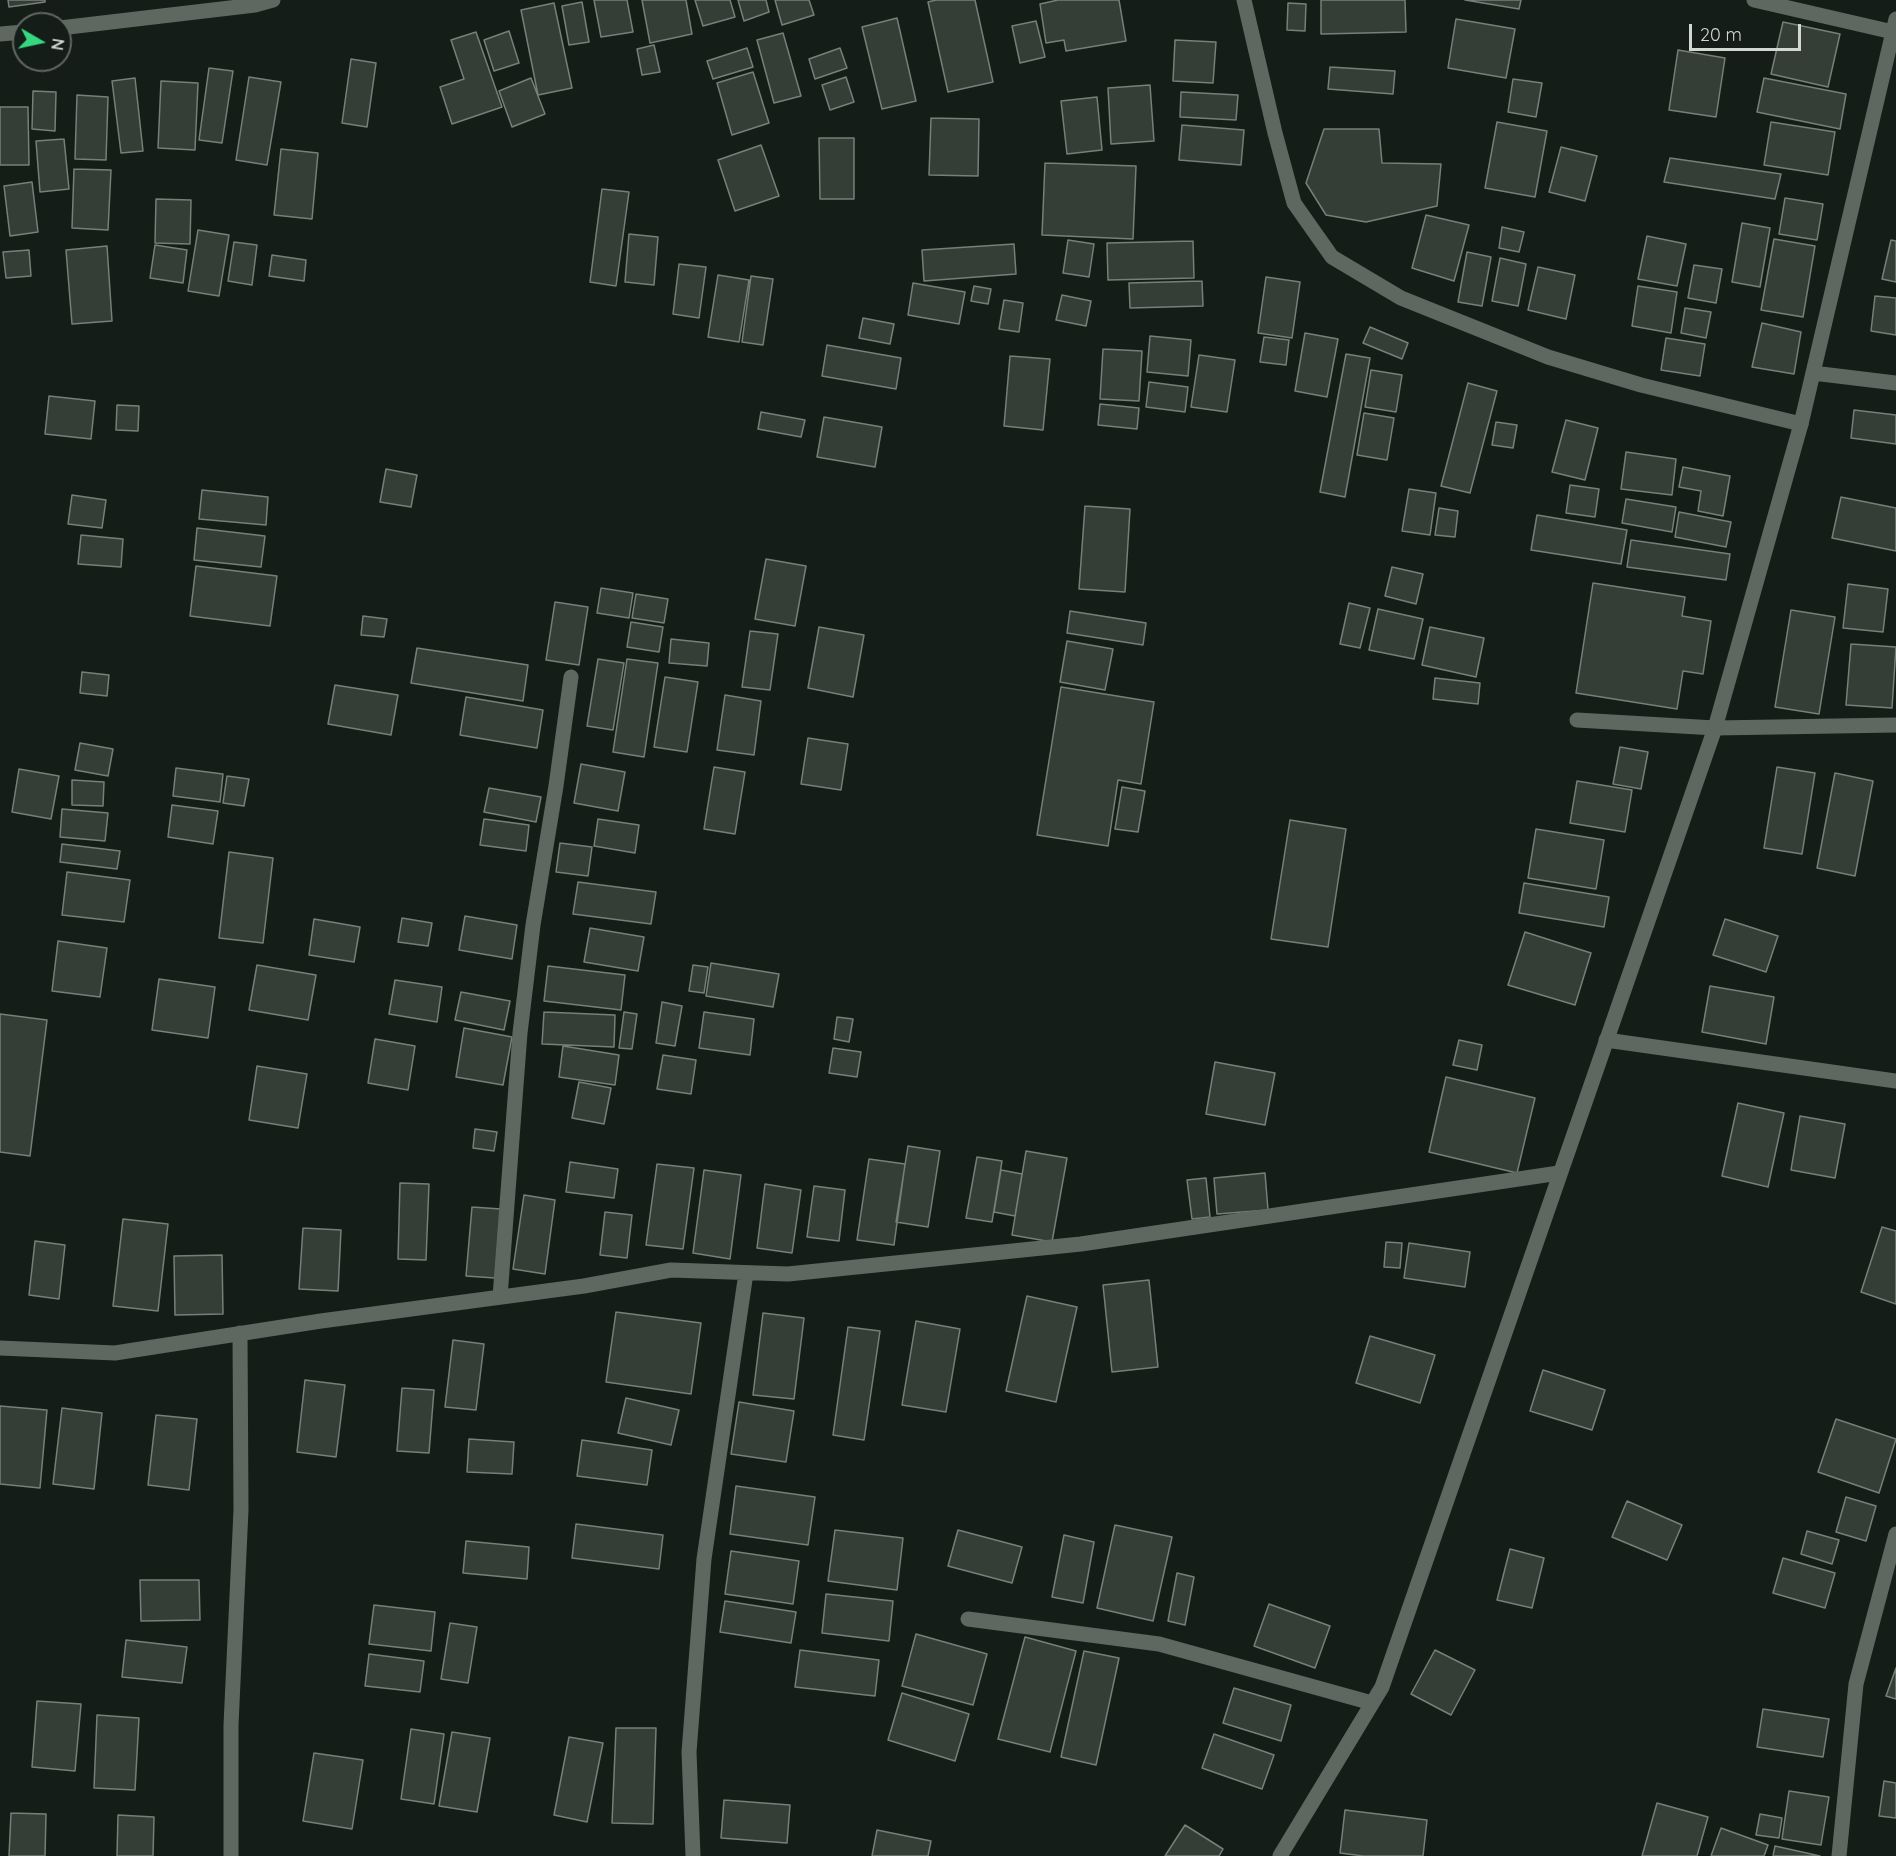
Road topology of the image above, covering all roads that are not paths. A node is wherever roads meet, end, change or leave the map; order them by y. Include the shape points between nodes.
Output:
1 (273, 0) edge
2 (1244, 0) edge
3 (1754, 0) edge
4 (1894, 26) edge
5 (72, 27) edge
6 (1813, 373) junction
7 (1896, 383) edge
8 (1801, 424) junction
9 (571, 677) dead end
10 (1577, 720) dead end
11 (1896, 725) edge
12 (1715, 728) junction
13 (1606, 1040) junction
14 (1896, 1081) edge
15 (1559, 1173) junction
16 (746, 1273) junction
17 (500, 1297) junction
18 (240, 1333) junction
19 (0, 1348) edge
20 (1896, 1534) edge
21 (968, 1619) dead end
22 (1372, 1703) junction
23 (231, 1856) edge
24 (693, 1856) edge
25 (1280, 1856) edge
26 (1839, 1856) edge

1 - 5 street
2 - 8 street via 1294,203 1332,257 1401,298 1548,357 1641,385
3 - 4 street
4 - 6 street
6 - 7 street
6 - 8 street
8 - 12 street
9 - 17 street via 520,1033
10 - 12 street
11 - 12 street
12 - 13 street
13 - 14 street
13 - 15 street
15 - 16 street via 1081,1244 788,1274
15 - 22 street via 1382,1687
16 - 17 street via 671,1270
16 - 24 street via 704,1559 689,1752
17 - 18 street
18 - 19 street via 115,1353
18 - 23 street via 241,1510 231,1725
20 - 26 street via 1856,1684
21 - 22 street via 1159,1644
22 - 25 street

